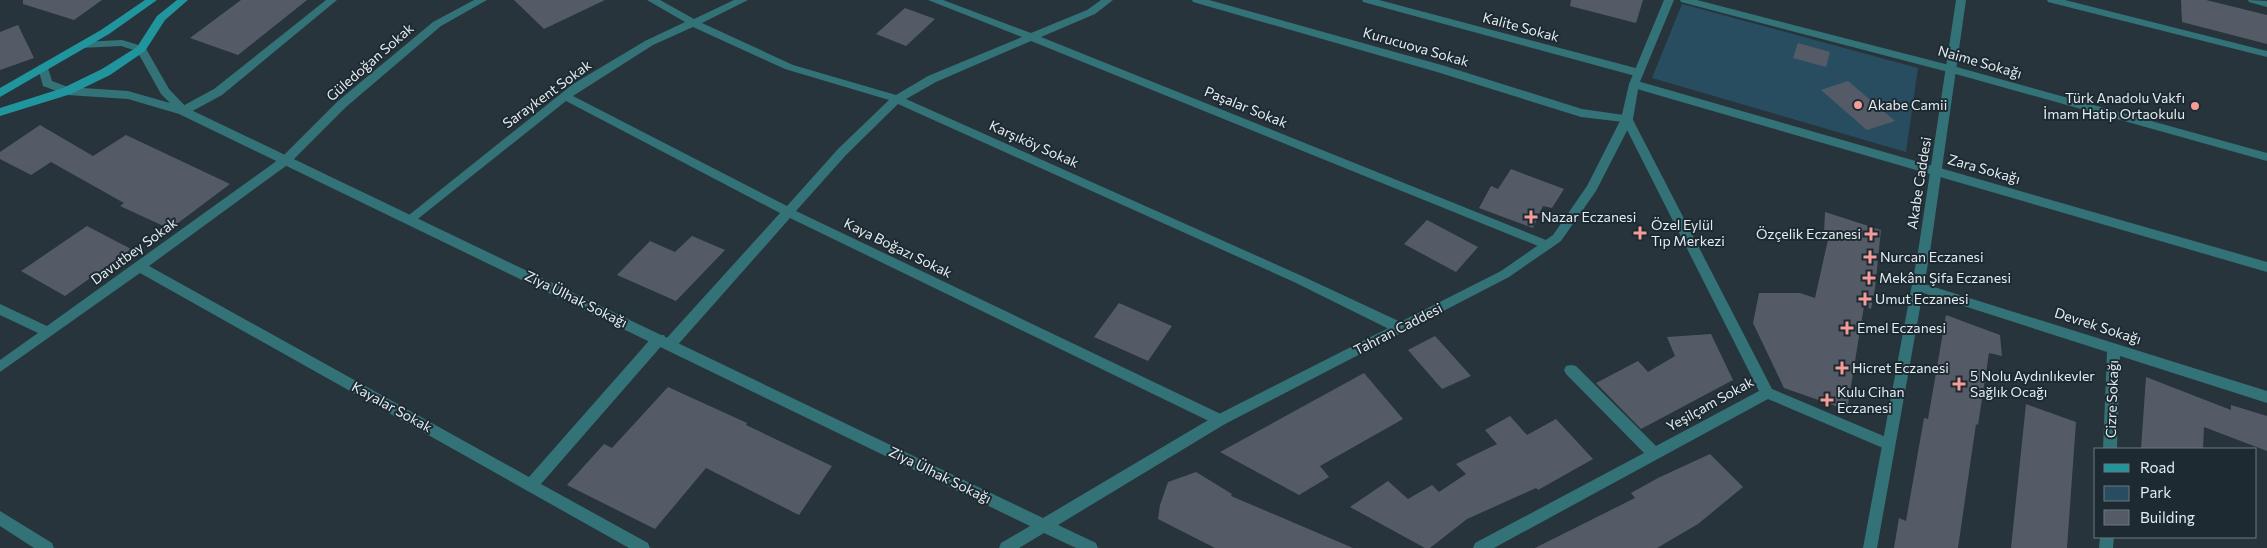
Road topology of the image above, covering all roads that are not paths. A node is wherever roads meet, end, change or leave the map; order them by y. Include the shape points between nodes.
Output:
1 (152, 0) edge
2 (183, 0) edge
3 (332, 0) edge
4 (482, 0) edge
5 (652, 0) edge
6 (743, 0) edge
7 (933, 0) edge
8 (1108, 0) edge
9 (1197, 0) edge
10 (1367, 0) edge
11 (1669, 0) edge
12 (1685, 0) edge
13 (1961, 0) edge
14 (2052, 0) edge
15 (2253, 0) edge
16 (2267, 4) edge
17 (694, 23) junction
18 (1031, 37) junction
19 (80, 44) junction
20 (142, 49) junction
21 (2267, 54) edge
22 (43, 68) junction
23 (1953, 70) junction
24 (1636, 79) junction
25 (67, 90) junction
26 (0, 93) edge
27 (565, 96) junction
28 (897, 99) junction
29 (183, 111) junction
30 (0, 112) edge
31 (1627, 119) junction
32 (2267, 156) edge
33 (286, 160) junction
34 (1936, 171) junction
35 (788, 212) junction
36 (410, 219) junction
37 (1547, 244) junction
38 (140, 267) junction
39 (2267, 268) edge
40 (1918, 287) junction
41 (0, 309) edge
42 (1400, 328) junction
43 (48, 332) junction
44 (664, 341) junction
45 (2114, 349) junction
46 (0, 367) edge
47 (1571, 370) dead end
48 (1767, 393) junction
49 (2267, 398) edge
50 (1220, 420) junction
51 (1888, 444) junction
52 (2110, 448) edge
53 (1654, 454) junction
54 (530, 485) junction
55 (0, 518) edge
56 (1045, 526) junction
57 (47, 548) edge
58 (643, 548) edge
59 (1006, 548) edge
60 (1091, 548) edge
61 (1480, 548) edge
62 (1870, 548) edge

1 - 19 main road via 105,32
2 - 20 main road via 161,18
3 - 29 street via 218,92
4 - 33 street, Güledoğan Sokak via 437,24 342,104
5 - 17 street, Karşıköy Sokak
6 - 17 street, Saraykent Sokak
7 - 18 street, Paşalar Sokak
8 - 18 street via 1091,12
9 - 31 street, Kurucuova Sokak via 1441,69 1582,113
10 - 24 street, Kalite Sokak
11 - 24 street, Tahran Caddesi
12 - 23 street, Naime Sokağı
13 - 23 street, Akabe Caddesi
14 - 21 street
15 - 16 street
17 - 27 street, Saraykent Sokak via 649,43
17 - 28 street, Karşıköy Sokak via 789,67
18 - 28 street via 932,79
18 - 37 street, Paşalar Sokak
19 - 20 street via 122,43
19 - 22 main road
20 - 25 main road via 106,72
20 - 29 street, Ziya Ülhak Sokağı via 165,91
22 - 25 street via 47,83
22 - 26 main road
23 - 32 street, Naime Sokağı
23 - 34 street, Akabe Caddesi
24 - 31 street, Tahran Caddesi
24 - 34 street, Zara Sokağı
25 - 29 street via 128,95
25 - 30 main road
27 - 35 street, Kaya Boğazı Sokak
27 - 36 street, Saraykent Sokak
28 - 35 street via 842,152
28 - 42 street, Karşıköy Sokak
29 - 33 street, Ziya Ülhak Sokağı
31 - 37 street, Tahran Caddesi via 1592,188 1557,238
31 - 48 street, Yeşilçam Sokak
33 - 36 street, Ziya Ülhak Sokağı
33 - 38 street, Davutbey Sokak
34 - 39 street, Zara Sokağı
34 - 40 street, Akabe Caddesi
35 - 44 street
35 - 50 street, Kaya Boğazı Sokak
36 - 44 street, Ziya Ülhak Sokağı
37 - 42 street, Tahran Caddesi via 1505,274
38 - 43 street, Davutbey Sokak
38 - 54 street, Kayalar Sokak
40 - 45 street, Devrek Sokağı
40 - 51 street, Akabe Caddesi
41 - 43 street
42 - 50 street, Tahran Caddesi
43 - 46 street, Davutbey Sokak
44 - 54 street
44 - 56 street, Ziya Ülhak Sokağı
45 - 49 street, Devrek Sokağı
45 - 52 street, Cizre Sokağı
47 - 53 street
48 - 51 street
48 - 53 street, Yeşilçam Sokak
50 - 56 street, Tahran Caddesi
51 - 62 street, Akabe Caddesi
53 - 61 street, Yeşilçam Sokak
54 - 58 street, Kayalar Sokak
55 - 57 street
56 - 59 street, Tahran Caddesi
56 - 60 street, Ziya Ülhak Sokağı

